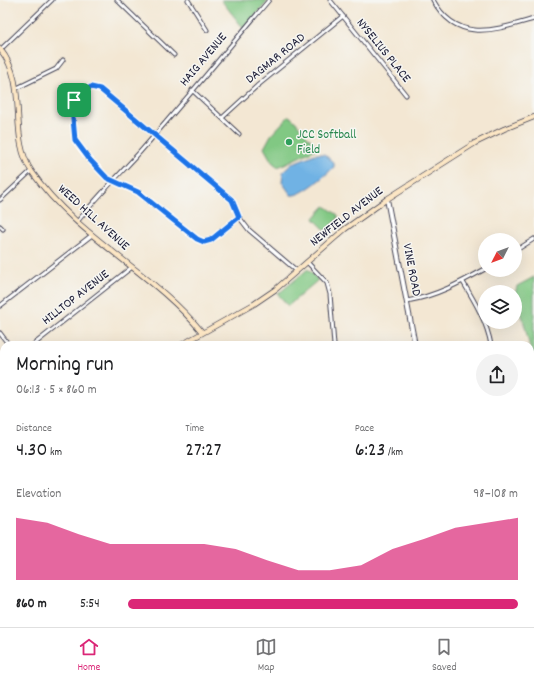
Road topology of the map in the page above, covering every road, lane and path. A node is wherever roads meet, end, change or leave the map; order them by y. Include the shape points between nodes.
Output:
1 (52, 0) edge
2 (117, 0) edge
3 (188, 0) edge
4 (269, 0) edge
5 (330, 0) edge
6 (433, 0) edge
7 (343, 16) junction
8 (534, 19) edge
9 (207, 30) dead end
10 (0, 49) edge
11 (174, 55) dead end
12 (62, 60) dead end
13 (17, 88) junction
14 (192, 90) junction
15 (406, 95) dead end
16 (534, 117) edge
17 (222, 118) junction
18 (156, 134) junction
19 (238, 134) dead end
20 (31, 171) junction
21 (115, 181) junction
22 (386, 199) junction
23 (0, 200) edge
24 (239, 217) junction
25 (77, 222) junction
26 (0, 226) edge
27 (3, 229) dead end
28 (92, 235) junction
29 (534, 238) edge
30 (522, 246) edge
31 (308, 263) junction
32 (132, 267) junction
33 (297, 271) junction
34 (478, 273) edge
35 (463, 282) junction
36 (407, 301) junction
37 (0, 306) edge
38 (202, 332) junction
39 (38, 341) edge
40 (187, 341) edge
41 (334, 341) edge
42 (414, 341) edge
43 (491, 341) edge

1 - 10 street
2 - 11 street
3 - 9 street
4 - 14 street, HAIG AVENUE
5 - 7 street, NYSELIUS PLACE
6 - 8 street via 446,18 466,29 489,31
7 - 15 street, NYSELIUS PLACE
7 - 17 street, DAGMAR ROAD
10 - 13 main road, WEED HILL AVENUE via 10,64
12 - 13 street via 56,69
13 - 20 main road, WEED HILL AVENUE via 21,143
14 - 17 street
14 - 18 street, HAIG AVENUE
16 - 22 main road, NEWFIELD AVENUE via 474,144
17 - 19 street
18 - 21 street, HAIG AVENUE
18 - 21 street via 100,89 91,87 74,100 72,108 75,140 107,178
18 - 24 street via 232,200
20 - 23 street
20 - 25 main road, WEED HILL AVENUE via 57,204
21 - 24 street via 138,192 204,242 211,240
21 - 25 street, HAIG AVENUE via 94,200
22 - 31 main road, NEWFIELD AVENUE via 345,229
22 - 36 street, VINE ROAD
24 - 33 street via 249,230
25 - 28 main road, WEED HILL AVENUE
26 - 27 street
28 - 32 main road, WEED HILL AVENUE
28 - 37 street
29 - 30 street
31 - 33 main road, NEWFIELD AVENUE
31 - 41 street via 327,283
32 - 38 main road, WEED HILL AVENUE
32 - 39 street, HILLTOP AVENUE
33 - 38 main road, NEWFIELD AVENUE via 254,304
34 - 35 street
35 - 36 street via 429,296
35 - 43 street
36 - 42 street, VINE ROAD
38 - 40 main road, NEWFIELD AVENUE

